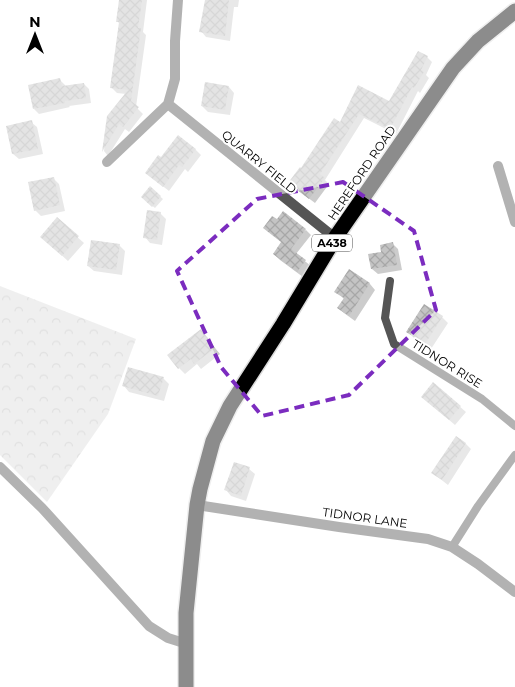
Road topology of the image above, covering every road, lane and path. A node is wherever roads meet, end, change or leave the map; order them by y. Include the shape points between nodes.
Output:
1 (178, 0) edge
2 (515, 11) edge
3 (168, 104) junction
4 (107, 162) dead end
5 (498, 166) dead end
6 (515, 222) edge
7 (335, 238) junction
8 (390, 281) dead end
9 (515, 426) edge
10 (515, 455) edge
11 (0, 466) edge
12 (197, 505) junction
13 (452, 547) junction
14 (515, 592) edge
15 (186, 644) junction
16 (186, 687) edge

1 - 3 street via 175,79
2 - 7 highway, HEREFORD ROAD / A438 via 478,41 452,68
3 - 4 street
3 - 7 street, QUARRY FIELD
5 - 6 street
7 - 12 highway, HEREFORD ROAD / A438 via 230,406 213,441
8 - 9 lane, TIDNOR RISE via 385,318 394,344 482,399
10 - 13 lane
11 - 15 street via 149,626
12 - 13 street, TIDNOR LANE via 428,539
12 - 15 highway, A438
13 - 14 street, TIDNOR LANE
15 - 16 highway, A438

